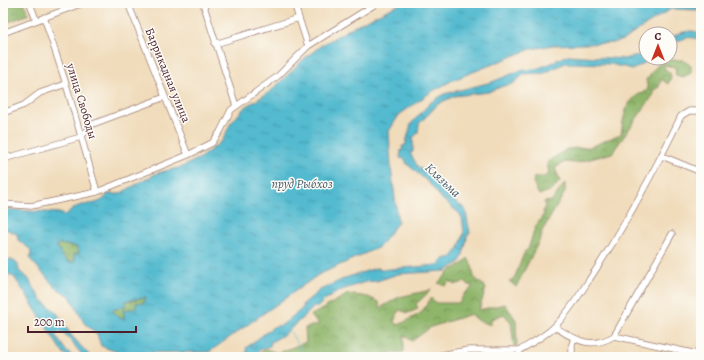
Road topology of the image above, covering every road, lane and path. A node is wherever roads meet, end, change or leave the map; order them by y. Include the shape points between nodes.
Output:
1 (30, 3) edge
2 (83, 3) edge
3 (128, 3) edge
4 (203, 3) edge
5 (294, 3) edge
6 (374, 5) dead end
7 (44, 17) junction
8 (299, 18) junction
9 (36, 20) junction
10 (3, 33) edge
11 (215, 44) junction
12 (308, 46) junction
13 (66, 84) junction
14 (166, 97) junction
15 (236, 106) junction
16 (701, 111) edge
17 (3, 113) edge
18 (81, 137) junction
19 (188, 155) junction
20 (662, 156) junction
21 (3, 159) edge
22 (701, 172) edge
23 (97, 192) junction
24 (3, 204) edge
25 (672, 234) dead end
26 (555, 326) junction
27 (614, 336) junction
28 (574, 338) junction
29 (520, 350) junction
30 (430, 357) edge
31 (519, 357) edge
32 (572, 357) edge
33 (701, 357) edge

1 - 9 street
2 - 7 street
3 - 14 street, Баррикадная улица
4 - 11 street
5 - 8 street
6 - 12 street
7 - 9 street
7 - 13 street, улица Свободы
8 - 11 street
8 - 12 street
9 - 10 street
11 - 15 street
12 - 15 street via 278,76
13 - 17 street via 40,93 24,106
13 - 18 street, улица Свободы
14 - 18 street via 93,124
14 - 19 street, Баррикадная улица
15 - 19 street via 231,110 212,143
16 - 20 street via 689,111 681,116
18 - 21 street
18 - 23 street, улица Свободы
19 - 23 street
20 - 22 street
20 - 26 street via 607,254 572,306
23 - 24 street via 31,206
25 - 27 street
26 - 28 street
26 - 29 street
27 - 28 street via 603,342 591,344
27 - 33 street
28 - 32 street
29 - 30 street via 468,350
29 - 31 street

